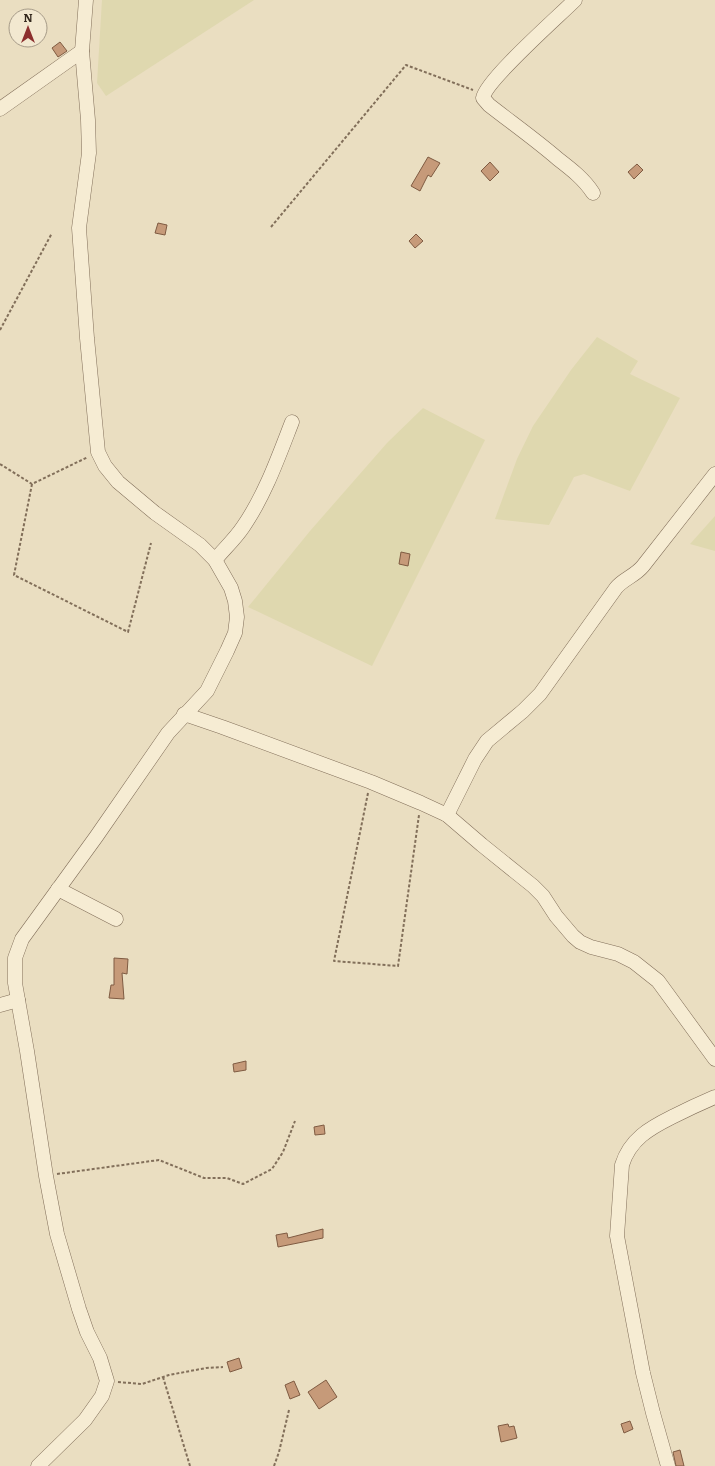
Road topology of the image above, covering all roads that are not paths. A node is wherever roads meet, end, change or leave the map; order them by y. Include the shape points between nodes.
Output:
1 (86, 0) edge
2 (575, 0) edge
3 (82, 51) junction
4 (0, 109) edge
5 (593, 194) dead end
6 (292, 422) dead end
7 (715, 474) edge
8 (215, 560) junction
9 (184, 714) junction
10 (447, 816) junction
11 (58, 889) junction
12 (116, 919) dead end
13 (18, 1000) junction
14 (0, 1005) edge
15 (715, 1059) edge
16 (715, 1097) edge
17 (38, 1466) edge
18 (668, 1466) edge

1 - 3 street
2 - 5 street via 501,72 484,92 483,98 579,175
3 - 4 street
3 - 8 street via 89,153 81,206 80,242 98,452 118,482 155,513 200,545
6 - 8 street via 272,476 259,501 243,528
7 - 10 street via 637,574 619,584 540,694 487,741 475,759
8 - 9 street via 224,573 235,602 235,633 207,691
9 - 10 street via 371,782
9 - 11 street
10 - 15 street via 533,886 580,942 618,954 634,962 658,981
11 - 12 street
11 - 13 street via 22,939 15,958
13 - 14 street
13 - 17 street via 57,1234 87,1332 100,1358 107,1381 102,1396 85,1420
16 - 18 street via 644,1132 630,1147 622,1165 617,1236 644,1373

